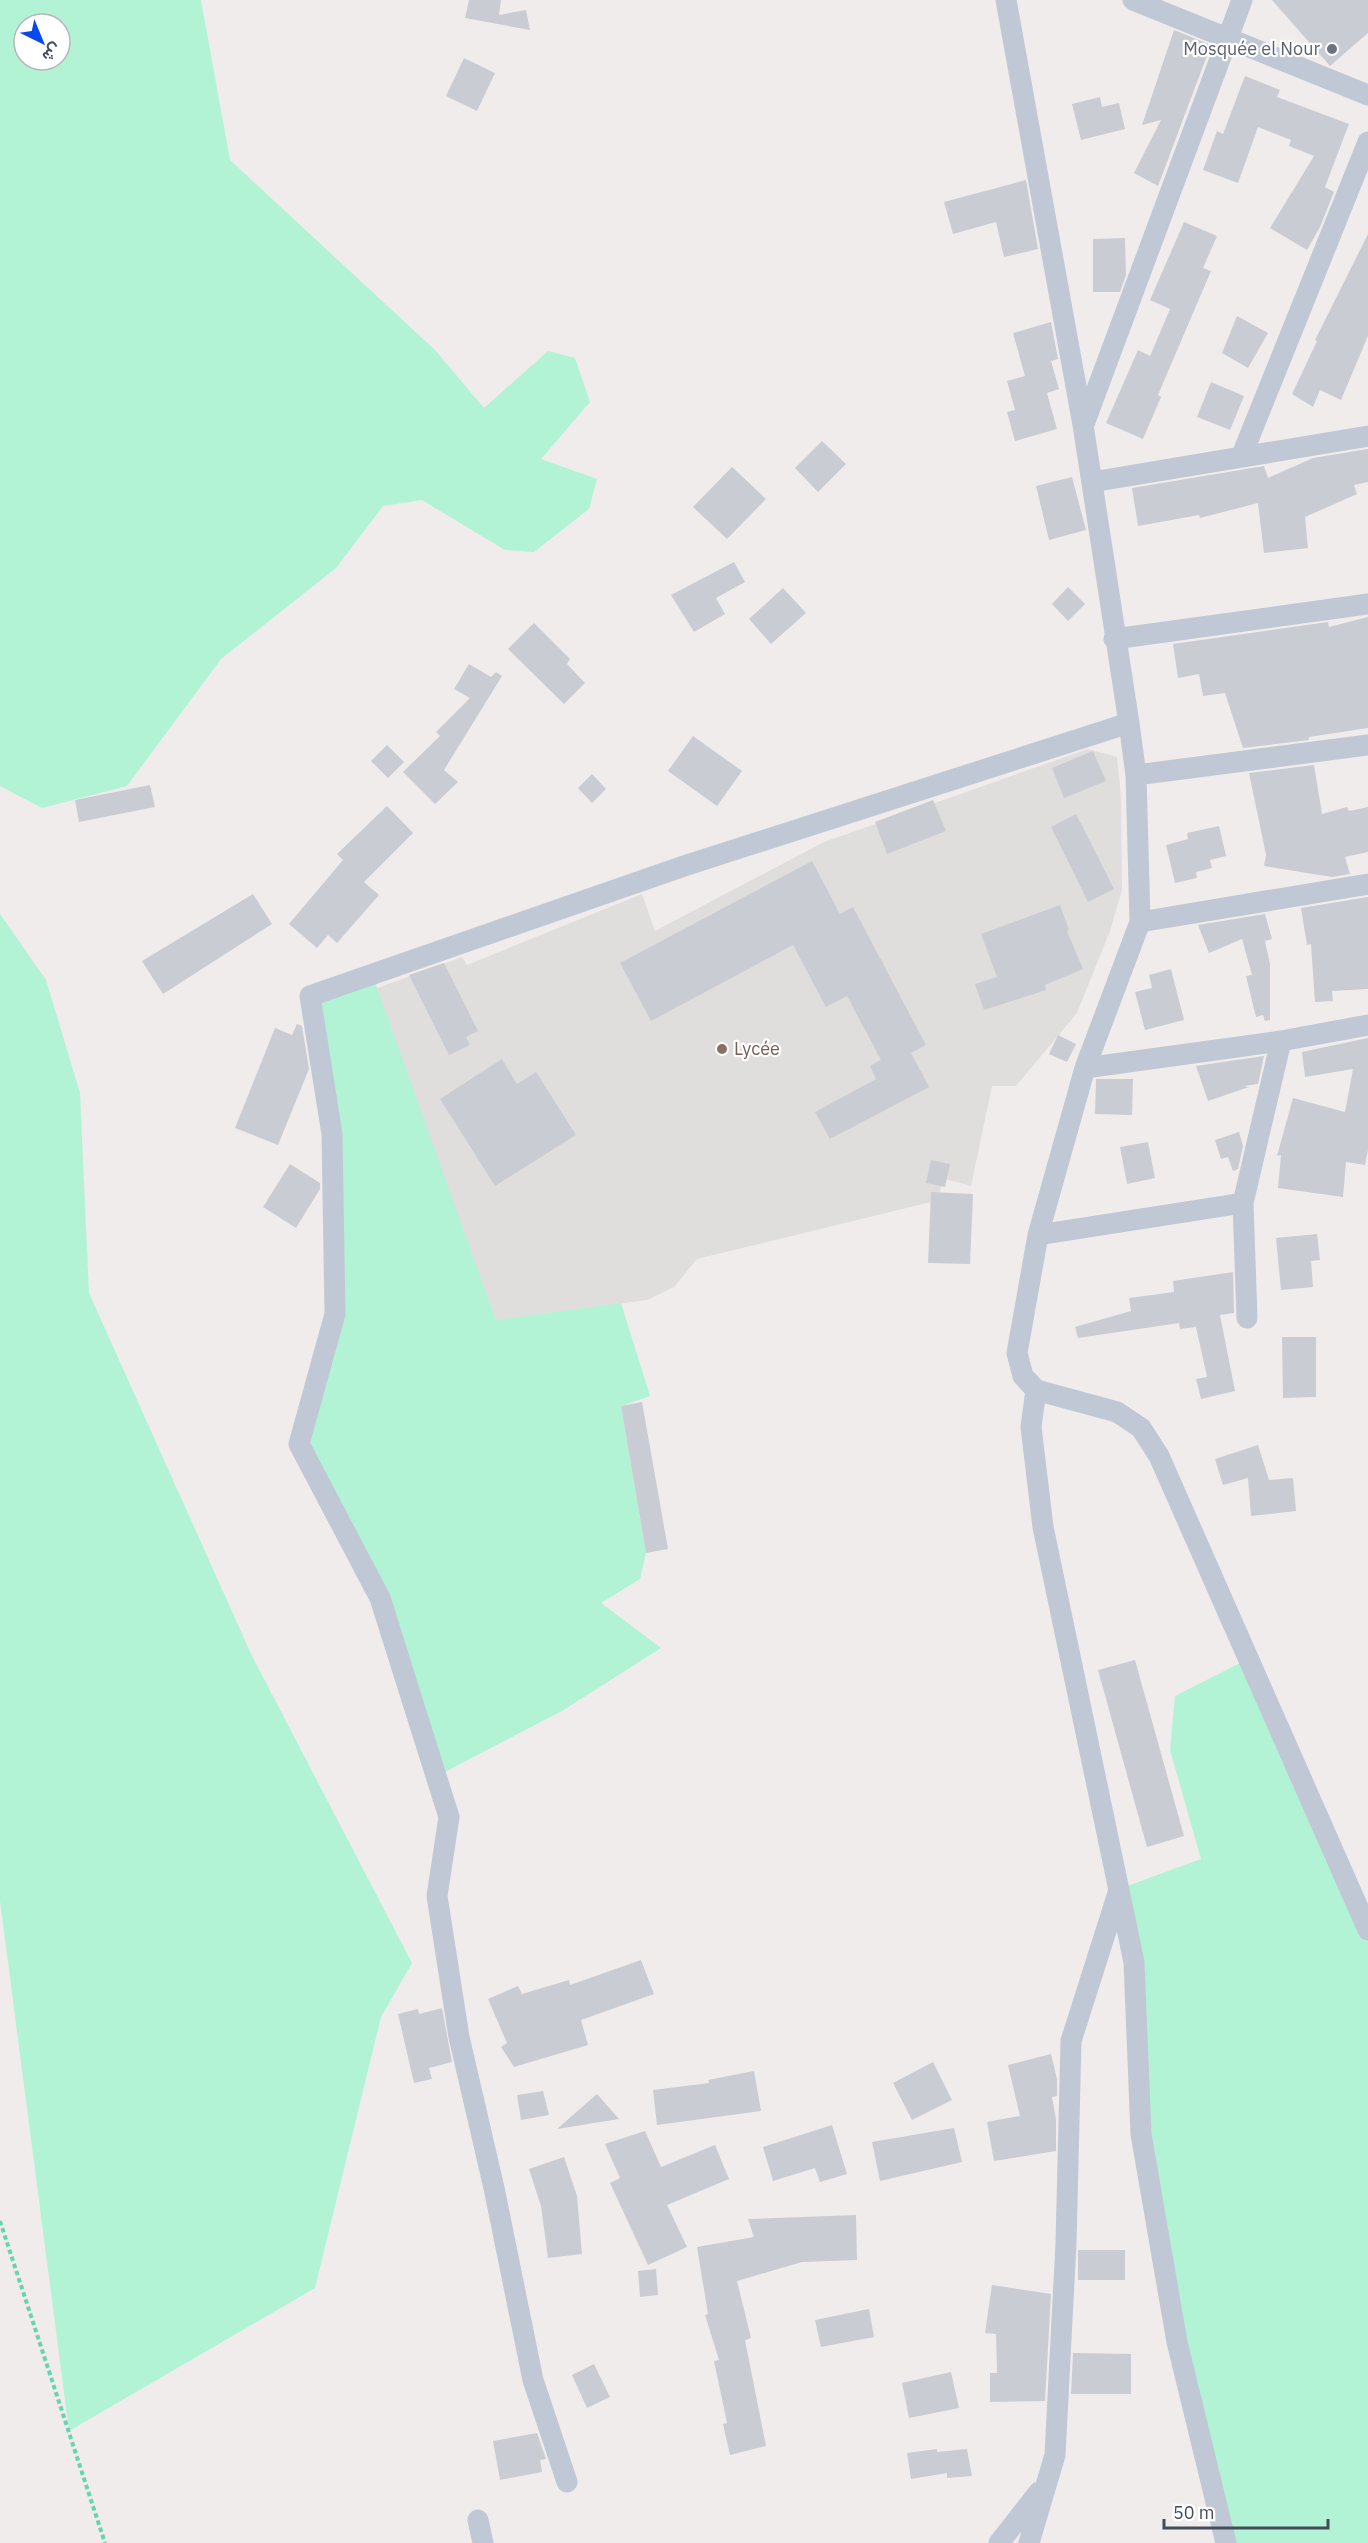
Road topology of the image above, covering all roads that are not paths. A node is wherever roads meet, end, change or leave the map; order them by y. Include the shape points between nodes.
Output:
1 (1006, 0) edge
2 (1133, 0) edge
3 (1242, 0) edge
4 (1226, 37) junction
5 (1368, 95) edge
6 (1368, 142) edge
7 (1083, 425) junction
8 (1368, 436) edge
9 (1242, 455) junction
10 (1092, 483) junction
11 (1368, 604) edge
12 (1114, 639) junction
13 (1129, 723) junction
14 (1368, 745) edge
15 (1136, 775) junction
16 (1368, 884) edge
17 (1140, 922) junction
18 (1368, 1025) edge
19 (1281, 1041) junction
20 (1085, 1068) junction
21 (1243, 1203) junction
22 (1038, 1235) junction
23 (1247, 1318) dead end
24 (1036, 1390) junction
25 (1119, 1889) junction
26 (1368, 1930) edge
27 (567, 2482) dead end
28 (1047, 2482) junction
29 (478, 2520) dead end
30 (483, 2543) edge
31 (999, 2543) edge
32 (1029, 2543) edge
33 (1226, 2543) edge

1 - 7 street
2 - 4 street
3 - 4 street
4 - 5 street
4 - 7 street
6 - 9 street
7 - 10 street
8 - 9 street
9 - 10 street
10 - 12 street
11 - 12 street
12 - 13 street
13 - 15 street
13 - 27 street via 684,866 310,996 332,1134 335,1314 299,1444 380,1598 449,1817 437,1896 459,2037 533,2380
14 - 15 street
15 - 17 street
16 - 17 street
17 - 20 street
18 - 19 street
19 - 20 street
19 - 21 street
20 - 22 street
21 - 22 street
21 - 23 street
22 - 24 street via 1017,1353 1023,1376
24 - 25 street via 1031,1427 1043,1527
24 - 26 street via 1117,1412 1141,1428 1159,1456
25 - 28 street via 1071,2041 1055,2455
25 - 33 street via 1134,1962 1142,2134 1177,2342
28 - 31 street
28 - 32 street
29 - 30 street

